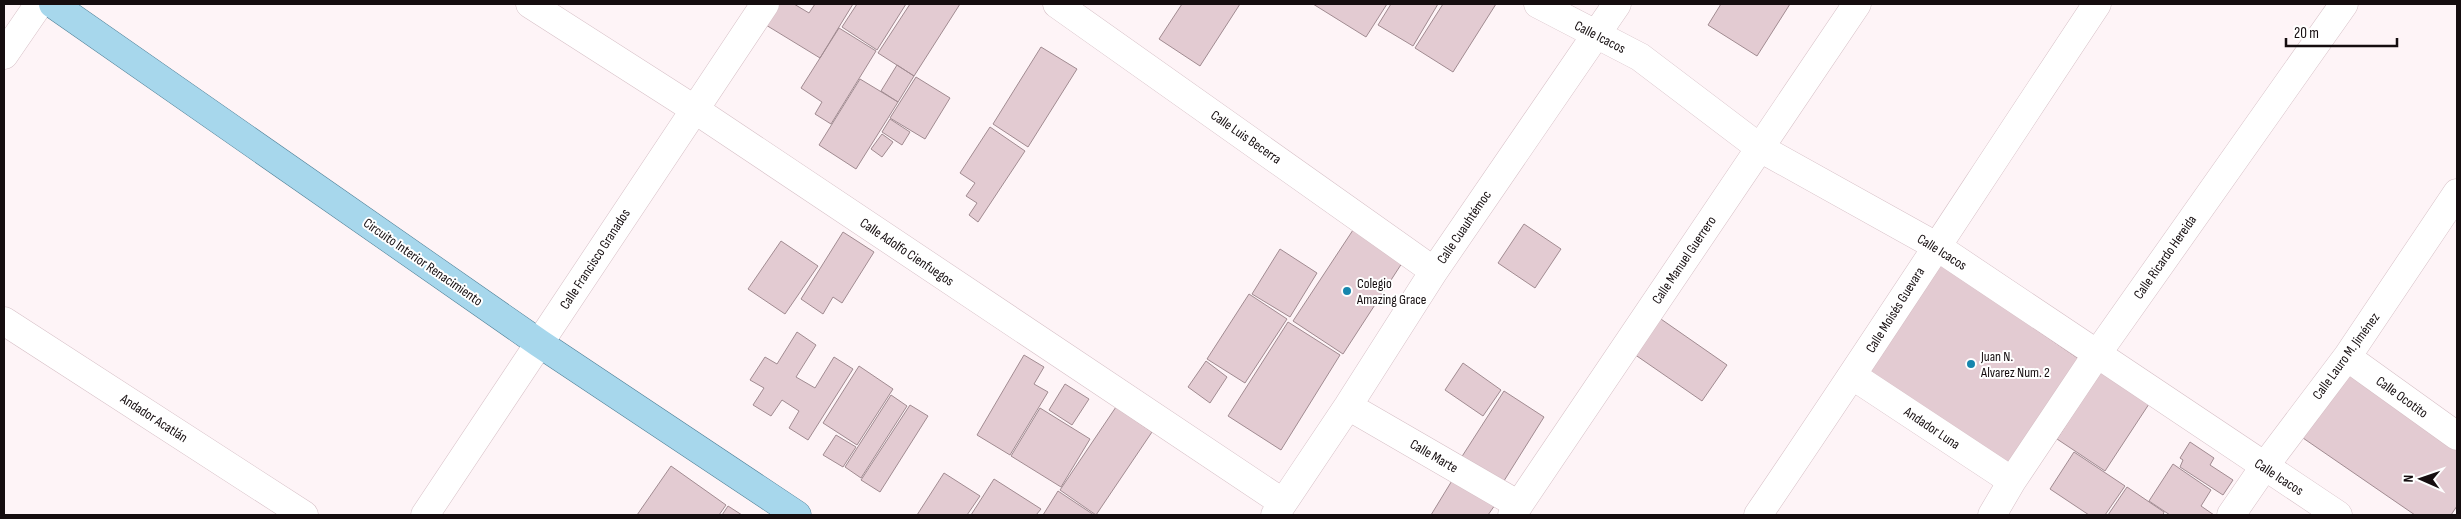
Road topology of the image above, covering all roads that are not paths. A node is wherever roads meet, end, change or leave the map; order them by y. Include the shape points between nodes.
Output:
1 (39, 4) edge
2 (53, 4) edge
3 (530, 4) edge
4 (764, 4) edge
5 (1058, 4) edge
6 (1538, 4) edge
7 (1617, 4) edge
8 (1856, 4) edge
9 (2098, 4) edge
10 (2344, 4) edge
11 (1596, 34) junction
12 (4, 55) edge
13 (694, 109) junction
14 (1760, 148) junction
15 (2457, 194) edge
16 (1936, 246) junction
17 (1434, 271) junction
18 (4, 321) edge
19 (540, 343) junction
20 (2097, 354) junction
21 (2346, 357) junction
22 (1853, 376) junction
23 (1348, 406) junction
24 (2457, 436) edge
25 (2264, 467) junction
26 (2012, 481) junction
27 (1279, 509) edge
28 (1515, 510) edge
29 (304, 515) edge
30 (425, 515) edge
31 (797, 515) edge
32 (1758, 515) edge
33 (1992, 515) edge
34 (2231, 515) edge
35 (2338, 515) edge

1 - 12 street
2 - 19 main road, Circuito Interior Renacimiento
3 - 13 street, Calle Adolfo Cienfuegos
4 - 13 street, Calle Francisco Granados
5 - 17 street, Calle Luis Becerra
6 - 11 street, Calle Icacos
7 - 11 street, Calle Cuauhtémoc
8 - 14 street, Calle Manuel Guerrero
9 - 16 street, Calle Moisés Guevara
10 - 20 street, Calle Ricardo Hereida
11 - 14 street, Calle Icacos via 1640,57
11 - 17 street, Calle Cuauhtémoc
13 - 19 street, Calle Francisco Granados
13 - 27 street, Calle Adolfo Cienfuegos
14 - 16 street, Calle Icacos
14 - 28 street, Calle Manuel Guerrero
15 - 21 street, Calle Lauro M. Jiménez
16 - 20 street, Calle Icacos
16 - 22 street, Calle Moisés Guevara
17 - 23 street, Calle Cuauhtémoc
18 - 29 street, Andador Acatlán
19 - 30 street, Calle Francisco Granados
19 - 31 main road, Circuito Interior Renacimiento
20 - 25 street, Calle Icacos
20 - 26 street, Calle Ricardo Hereida
21 - 24 street, Calle Ocotito
21 - 25 street, Calle Lauro M. Jiménez
22 - 26 street, Andador Luna
22 - 32 street, Calle Moisés Guevara
23 - 27 street, Calle Cuauhtémoc
23 - 28 street, Calle Marte
25 - 34 street, Calle Lauro M. Jiménez
25 - 35 street, Calle Icacos
26 - 33 street, Calle Ricardo Hereida

